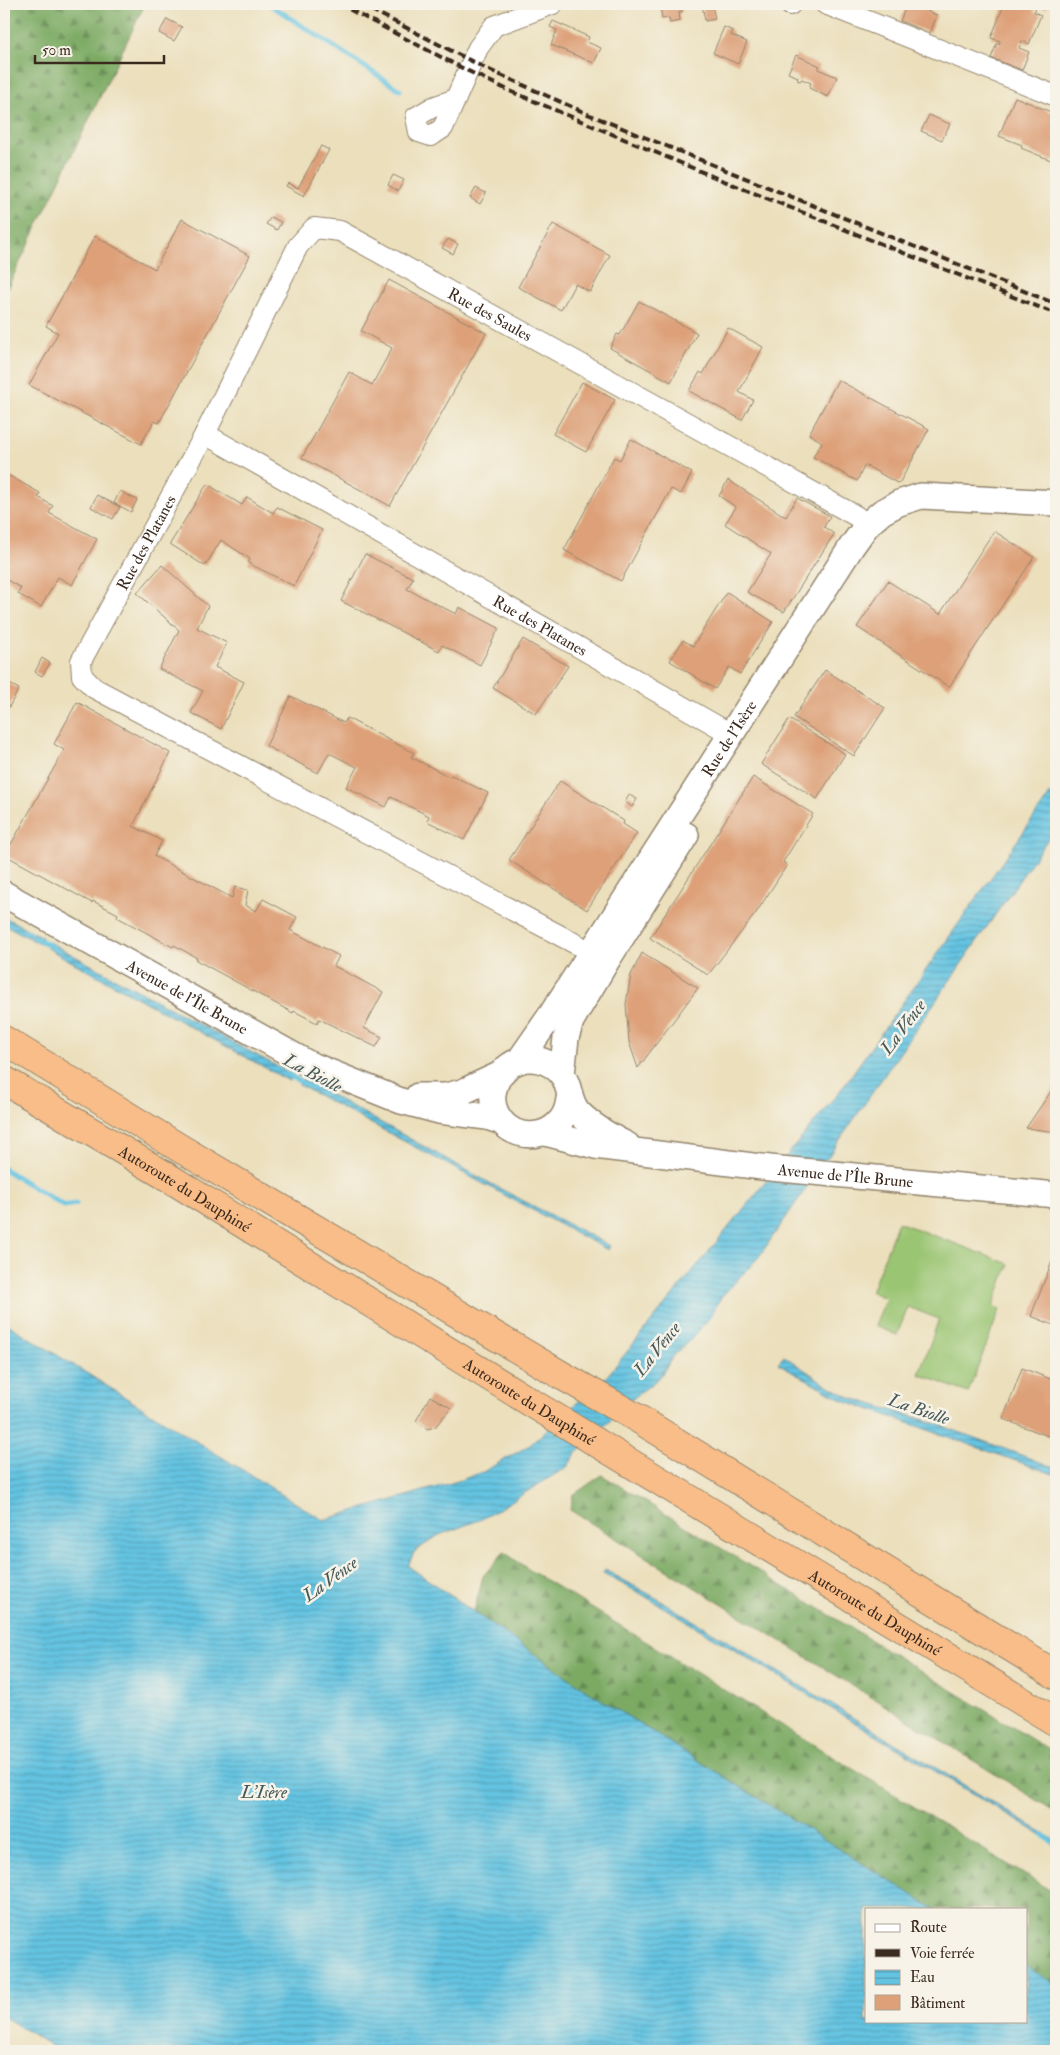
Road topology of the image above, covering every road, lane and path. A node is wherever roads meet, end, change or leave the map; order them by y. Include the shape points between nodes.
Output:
1 (553, 4) edge
2 (825, 4) edge
3 (1056, 96) edge
4 (456, 98) dead end
5 (205, 434) junction
6 (1056, 503) edge
7 (868, 537) junction
8 (731, 734) junction
9 (4, 894) edge
10 (598, 957) junction
11 (4, 1040) edge
12 (510, 1068) junction
13 (562, 1074) junction
14 (4, 1080) edge
15 (376, 1092) junction
16 (569, 1099) junction
17 (502, 1122) junction
18 (545, 1133) junction
19 (635, 1150) junction
20 (1056, 1195) edge
21 (1056, 1675) edge
22 (1056, 1722) edge

1 - 4 street via 494,26 478,48
2 - 3 street
5 - 7 street, Rue des Saules via 298,246 314,228 340,231 856,516
5 - 8 street, Rue des Platanes
5 - 10 street, Rue des Platanes via 81,661 82,676 94,688
6 - 7 street, Rue de l'Isère via 958,498 919,512 893,525 876,539
7 - 8 street, Rue de l'Isère via 852,546
7 - 10 street, Rue de l'Isère
8 - 10 street, Rue de l'Isère
9 - 15 street, Avenue de l'Île Brune via 307,1064
10 - 12 street, Rue de l'Isère via 529,1050
10 - 13 street, Rue de l'Isère via 571,1021
11 - 21 highway, Autoroute du Dauphiné via 178,1147 637,1418
12 - 13 street via 530,1059 553,1066
12 - 15 street, Avenue de l'Île Brune via 462,1092 446,1096
12 - 17 street via 496,1083 493,1098
13 - 16 street
14 - 22 highway, Autoroute du Dauphiné
15 - 17 street, Avenue de l'Île Brune via 440,1111
16 - 18 street via 562,1120
16 - 19 street, Avenue de l'Île Brune via 578,1112 599,1130
17 - 18 street via 526,1135
18 - 19 street, Avenue de l'Île Brune via 596,1146
19 - 20 street, Avenue de l'Île Brune via 770,1168

